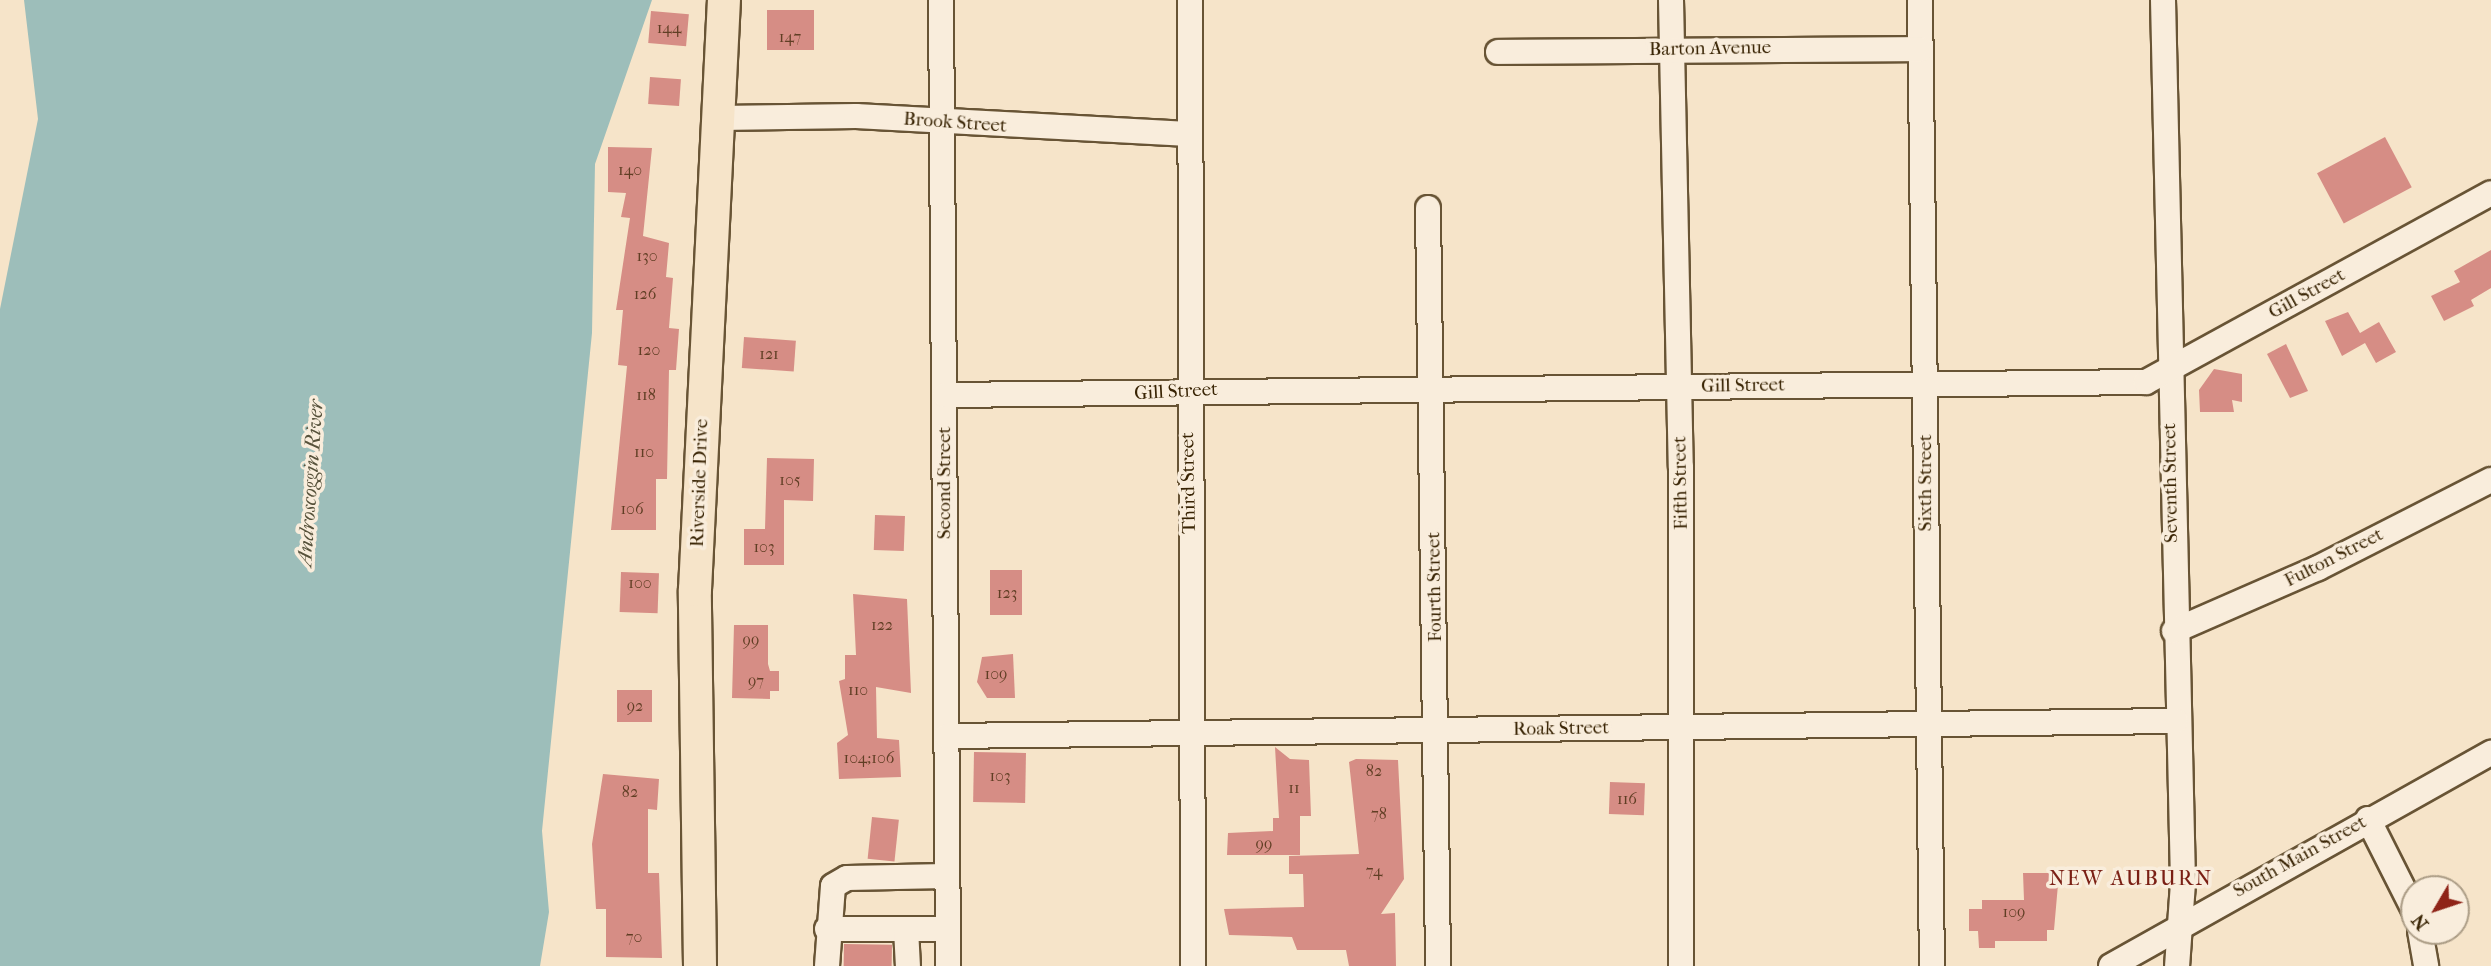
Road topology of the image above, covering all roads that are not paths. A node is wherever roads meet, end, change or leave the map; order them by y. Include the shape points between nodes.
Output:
1 (724, 0) edge
2 (941, 0) edge
3 (1190, 0) edge
4 (1671, 0) edge
5 (1920, 0) edge
6 (2162, 0) edge
7 (1671, 49) junction
8 (1922, 49) junction
9 (1498, 52) dead end
10 (720, 118) junction
11 (947, 124) junction
12 (1189, 134) junction
13 (2491, 193) edge
14 (1428, 208) dead end
15 (2169, 367) junction
16 (1924, 385) junction
17 (1679, 388) junction
18 (1430, 389) junction
19 (1189, 393) junction
20 (945, 395) junction
21 (2491, 480) edge
22 (2174, 631) junction
23 (2176, 721) junction
24 (1681, 727) junction
25 (1193, 728) junction
26 (1927, 728) junction
27 (1436, 732) junction
28 (947, 736) junction
29 (2491, 753) edge
30 (2368, 819) junction
31 (946, 876) junction
32 (2400, 882) edge
33 (2179, 925) junction
34 (827, 929) junction
35 (906, 929) junction
36 (948, 929) junction
37 (2422, 945) edge
38 (701, 966) edge
39 (827, 966) edge
40 (908, 966) edge
41 (948, 966) edge
42 (1193, 966) edge
43 (1438, 966) edge
44 (1681, 966) edge
45 (1931, 966) edge
46 (2111, 966) edge
47 (2177, 966) edge
48 (2426, 966) edge

1 - 10 main road, Riverside Drive
2 - 11 street, Second Street
3 - 12 street, Third Street
4 - 7 street, Fifth Street
5 - 8 street, Sixth Street
6 - 15 street, Seventh Street
7 - 8 street, Barton Avenue
7 - 9 street, Barton Avenue
7 - 17 street, Fifth Street
8 - 16 street, Sixth Street
10 - 11 street, Brook Street
10 - 38 main road, Riverside Drive via 695,590
11 - 12 street, Brook Street
11 - 20 street, Second Street
12 - 19 street, Third Street
13 - 15 street, Gill Street
14 - 18 street, Fourth Street
15 - 16 street, Gill Street via 2158,378 2131,383
15 - 22 street, Seventh Street
16 - 17 street, Gill Street
16 - 26 street, Sixth Street
17 - 18 street, Gill Street
17 - 24 street, Fifth Street
18 - 19 street, Gill Street
18 - 27 street, Fourth Street
19 - 20 street, Gill Street
19 - 25 street, Third Street
20 - 28 street, Second Street
21 - 22 street, Fulton Street via 2318,568
22 - 23 street, Seventh Street
23 - 26 street, Roak Street
23 - 33 street, Seventh Street via 2183,883
24 - 26 street, Roak Street
24 - 27 street, Roak Street
24 - 44 street, Fifth Street
25 - 27 street, Roak Street
25 - 28 street, Roak Street
25 - 42 street, Third Street
26 - 45 street, Sixth Street
27 - 43 street, Fourth Street
28 - 31 street, Second Street
29 - 30 street, South Main Street
30 - 32 street
30 - 33 street, South Main Street
31 - 34 street via 847,878 833,886
31 - 36 street, Second Street
33 - 46 street, South Main Street
33 - 47 street, Seventh Street
34 - 35 street
34 - 39 street
35 - 36 street
35 - 40 street
36 - 41 street, Second Street
37 - 48 street

